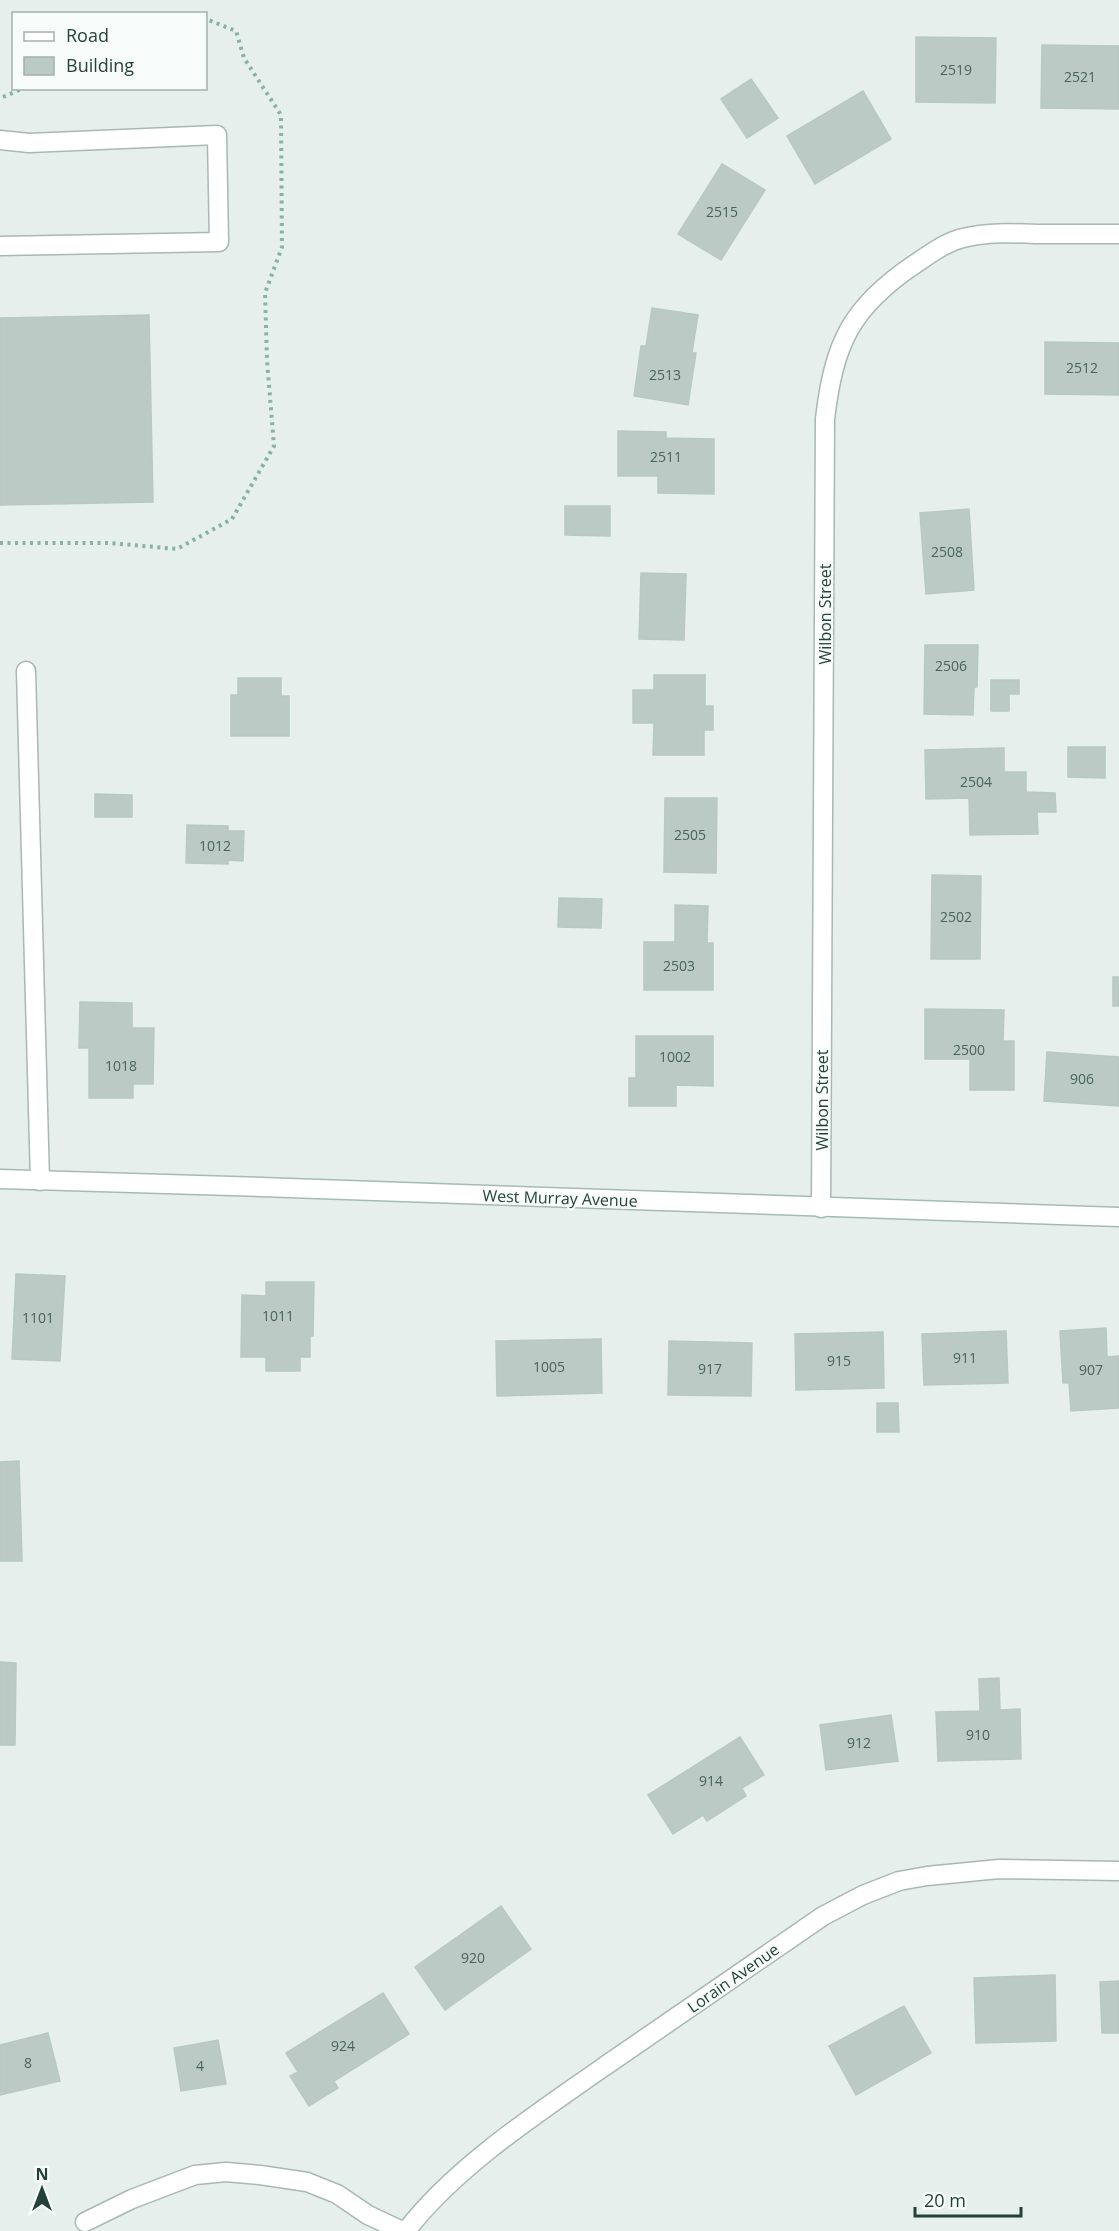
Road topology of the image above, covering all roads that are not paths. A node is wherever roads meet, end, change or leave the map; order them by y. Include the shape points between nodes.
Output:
1 (0, 140) edge
2 (1119, 234) edge
3 (0, 246) edge
4 (26, 671) dead end
5 (0, 1179) edge
6 (40, 1181) junction
7 (821, 1208) junction
8 (1119, 1217) edge
9 (1119, 1871) edge
10 (83, 2226) edge
11 (404, 2231) edge

1 - 3 street via 29,143 218,135 219,242
2 - 7 street, Wilbon Street via 996,233 962,238 933,252 877,292 840,345 825,419
4 - 6 street
5 - 6 street, West Murray Avenue
6 - 7 street, West Murray Avenue
7 - 8 street, West Murray Avenue
9 - 11 street, Lorain Avenue via 999,1869 951,1873 899,1881 863,1895 823,1916 556,2100 485,2153
10 - 11 street via 132,2199 195,2175 226,2172 307,2182

